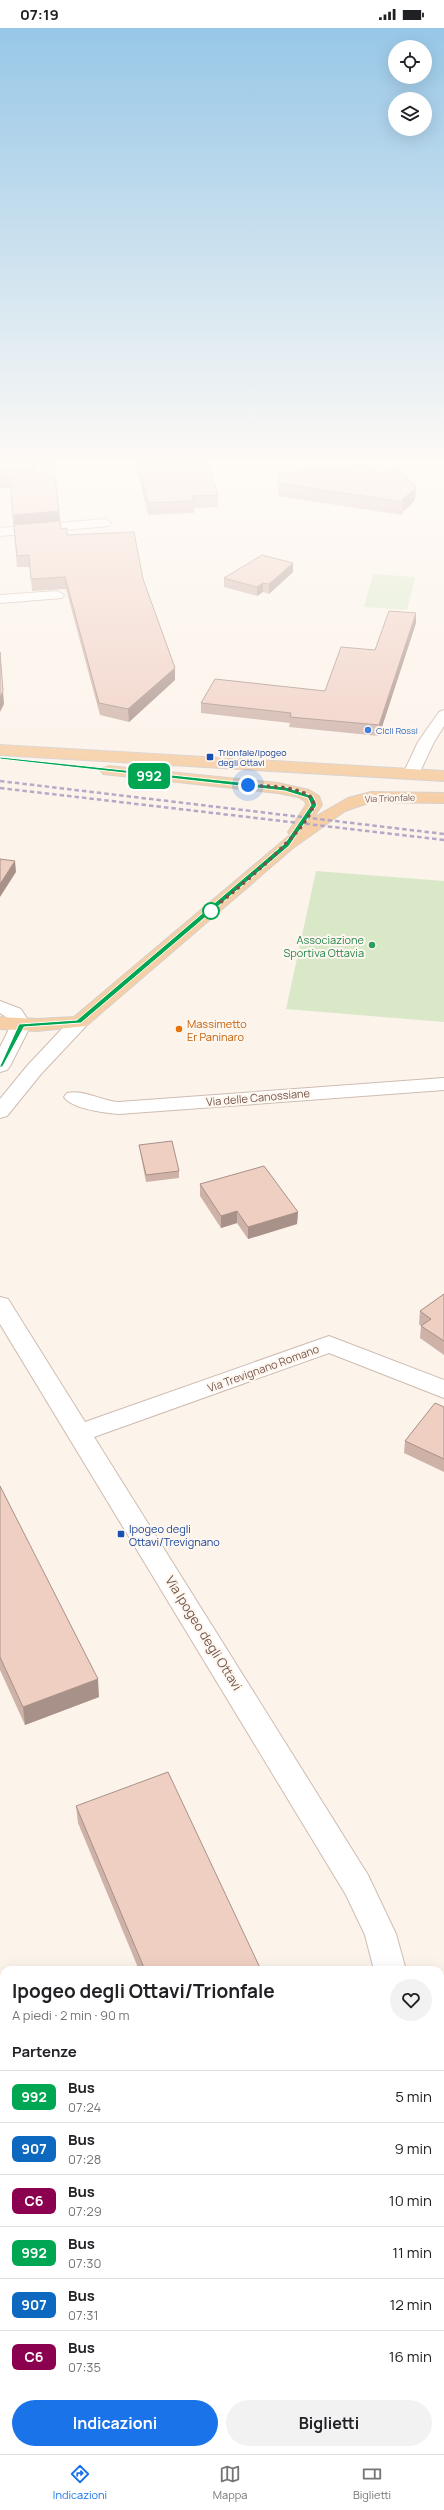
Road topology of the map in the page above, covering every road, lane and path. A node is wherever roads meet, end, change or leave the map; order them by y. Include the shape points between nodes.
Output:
1 (57, 595) edge
2 (0, 599) edge
3 (444, 715) edge
4 (0, 750) edge
5 (0, 758) edge
6 (411, 774) junction
7 (444, 776) edge
8 (444, 798) edge
9 (287, 844) junction
10 (0, 1007) edge
11 (79, 1022) junction
12 (0, 1023) edge
13 (21, 1025) junction
14 (0, 1066) edge
15 (444, 1084) edge
16 (74, 1097) dead end
17 (0, 1112) edge
18 (0, 1305) edge
19 (444, 1389) edge
20 (80, 1433) junction
21 (389, 1966) edge

1 - 2 street
3 - 6 street via 426,742
4 - 6 main road
5 - 9 main road via 296,791 311,797 314,805
6 - 7 main road
8 - 9 main road, Via Trionfale via 379,797 354,801
9 - 11 main road
10 - 13 street via 16,1014
11 - 13 main road
11 - 17 street via 34,1070
12 - 13 main road
13 - 14 street
15 - 16 street, Via delle Canossiane via 119,1108 103,1107
18 - 20 street, Via Ipogeo degli Ottavi
19 - 20 street, Via Trevignano Romano via 329,1344
20 - 21 street, Via Ipogeo degli Ottavi via 357,1885 376,1921

